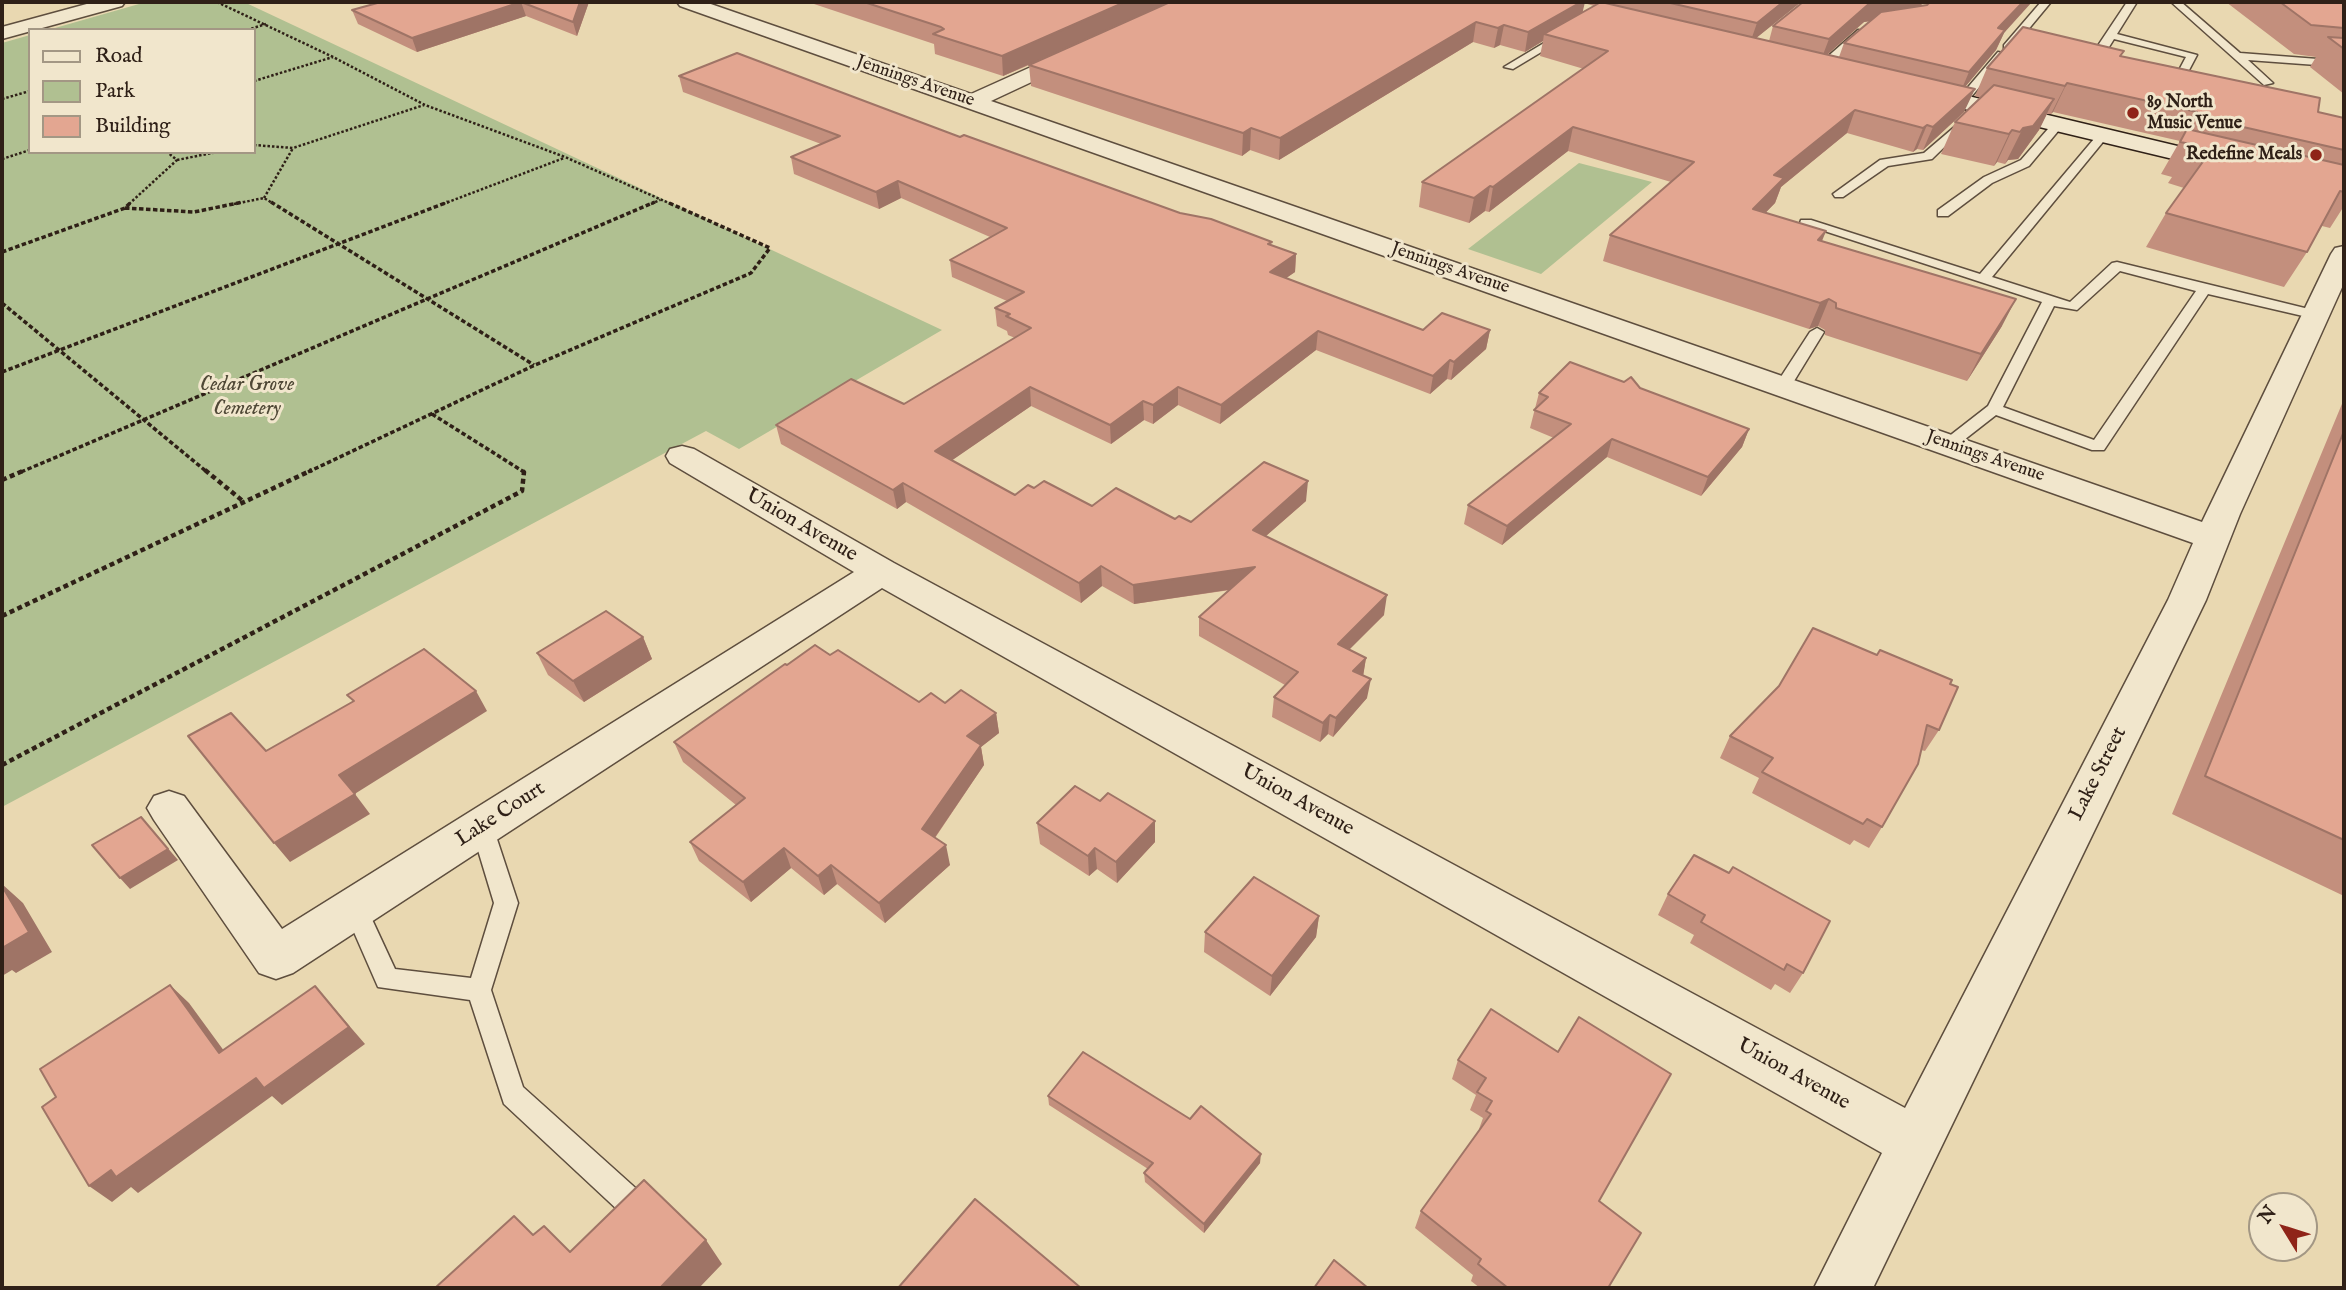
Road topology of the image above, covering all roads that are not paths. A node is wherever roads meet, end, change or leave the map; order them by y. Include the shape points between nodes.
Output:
1 (115, 2) edge
2 (687, 2) edge
3 (2046, 2) edge
4 (2132, 2) edge
5 (2176, 2) edge
6 (1870, 26) edge
7 (1576, 29) edge
8 (2, 33) edge
9 (2111, 35) junction
10 (1093, 47) edge
11 (2008, 47) junction
12 (2020, 49) edge
13 (2237, 56) junction
14 (1798, 62) edge
15 (2344, 64) edge
16 (2092, 66) edge
17 (1509, 67) dead end
18 (1821, 68) junction
19 (1846, 74) edge
20 (2268, 83) dead end
21 (1898, 86) edge
22 (2175, 86) edge
23 (972, 102) junction
24 (1972, 104) junction
25 (2058, 124) junction
26 (2103, 135) junction
27 (2242, 169) edge
28 (1839, 194) dead end
29 (1943, 213) dead end
30 (1806, 223) edge
31 (2344, 254) edge
32 (1983, 279) junction
33 (2204, 289) junction
34 (2050, 300) junction
35 (2316, 315) junction
36 (1818, 332) edge
37 (1783, 386) junction
38 (1993, 409) junction
39 (1948, 444) junction
40 (682, 456) dead end
41 (2223, 542) junction
42 (881, 572) junction
43 (169, 808) dead end
44 (482, 827) junction
45 (355, 907) junction
46 (480, 990) junction
47 (1914, 1142) junction
48 (631, 1203) edge
49 (1843, 1288) edge

1 - 8 street
2 - 23 street, Jennings Avenue
3 - 11 lane
4 - 9 lane
5 - 13 lane
6 - 18 lane
7 - 17 lane
9 - 16 lane
9 - 22 lane via 2192,55
10 - 23 street
11 - 12 lane
11 - 24 lane
13 - 15 lane
13 - 20 lane
14 - 18 street
18 - 19 street
21 - 24 street
23 - 37 street, Jennings Avenue
24 - 25 street
24 - 28 lane via 1928,156 1884,163
25 - 26 street
25 - 29 lane via 2025,163 1988,180
26 - 27 street
26 - 32 lane
30 - 32 lane
31 - 35 street, Lake Street
32 - 34 lane
33 - 34 lane via 2118,266 2072,307
33 - 35 lane
33 - 38 lane via 2098,447
34 - 38 lane
35 - 41 street, Lake Street
36 - 37 lane
37 - 39 street, Jennings Avenue
38 - 39 lane
39 - 41 street, Jennings Avenue
40 - 42 street, Union Avenue
41 - 47 street, Lake Street via 2187,600
42 - 44 street, Lake Court
42 - 47 street, Union Avenue
43 - 45 street, Lake Court via 276,958
44 - 45 street, Lake Court
44 - 46 lane via 506,903
45 - 46 lane via 387,979
46 - 48 lane via 513,1095
47 - 49 street, Lake Street

